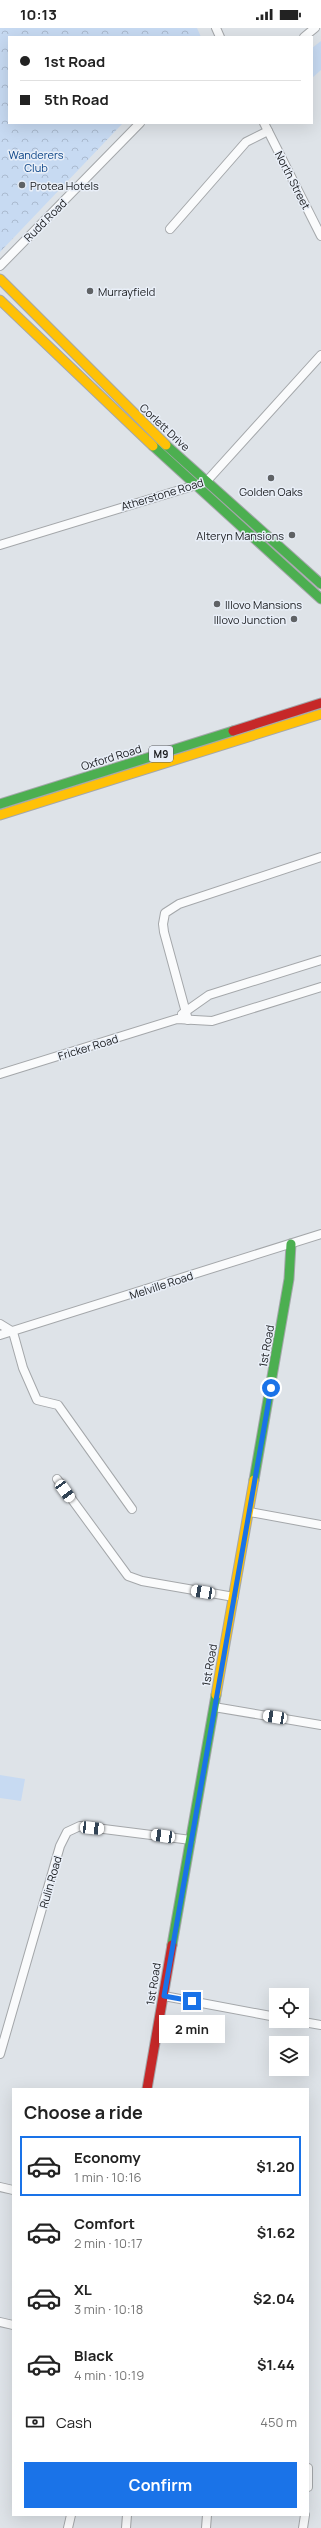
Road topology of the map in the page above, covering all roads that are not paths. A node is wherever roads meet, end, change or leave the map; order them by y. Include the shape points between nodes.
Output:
1 (315, 28) edge
2 (305, 36) edge
3 (139, 124) edge
4 (264, 124) edge
5 (268, 131) junction
6 (170, 229) dead end
7 (321, 236) edge
8 (0, 266) edge
9 (0, 279) edge
10 (0, 300) edge
11 (321, 355) edge
12 (206, 482) junction
13 (194, 485) junction
14 (0, 545) edge
15 (321, 584) edge
16 (321, 599) edge
17 (321, 703) edge
18 (321, 714) edge
19 (0, 804) edge
20 (0, 815) edge
21 (321, 858) edge
22 (321, 960) edge
23 (321, 987) edge
24 (185, 1011) junction
25 (177, 1019) junction
26 (188, 1020) junction
27 (0, 1074) edge
28 (321, 1234) edge
29 (291, 1244) junction
30 (0, 1324) edge
31 (13, 1332) junction
32 (0, 1336) edge
33 (57, 1479) dead end
34 (132, 1509) dead end
35 (250, 1512) junction
36 (321, 1525) edge
37 (234, 1597) junction
38 (214, 1707) junction
39 (321, 1724) edge
40 (191, 1840) junction
41 (164, 1996) junction
42 (269, 2016) edge
43 (309, 2023) edge
44 (321, 2025) edge
45 (0, 2054) edge
46 (147, 2088) edge
47 (0, 2186) edge
48 (12, 2190) edge
49 (0, 2322) edge
50 (12, 2325) edge
51 (71, 2516) edge
52 (127, 2516) edge
53 (207, 2516) edge
54 (305, 2516) edge
55 (68, 2528) edge
56 (126, 2528) edge
57 (206, 2528) edge
58 (303, 2528) edge

1 - 2 street
3 - 8 street, Rudd Road
4 - 5 street, North Street
5 - 6 street via 246,142
5 - 7 street, North Street
9 - 12 main road, Corlett Drive via 127,408
10 - 13 main road, Corlett Drive
11 - 12 street, Atherstone Road
12 - 13 street, Atherstone Road
12 - 15 main road, Corlett Drive
13 - 14 street, Atherstone Road
13 - 16 main road, Corlett Drive
17 - 19 main road, Oxford Road / M9
18 - 20 main road, Oxford Road / M9
21 - 24 street via 179,904 165,913 164,928
22 - 24 street, Fricker Road via 209,995
23 - 26 street, Fricker Road via 212,1021
24 - 25 street, Fricker Road
24 - 26 street
25 - 26 street, Fricker Road
25 - 27 street, Fricker Road
28 - 29 street, Melville Road
29 - 31 street, Melville Road
29 - 35 main road, 1st Road via 289,1279
30 - 31 street
31 - 32 street, Melville Road
31 - 34 street via 23,1368 37,1400 58,1405
33 - 37 street via 128,1576 142,1581
35 - 36 street
35 - 37 main road, 1st Road
37 - 38 main road, 1st Road
38 - 39 street
38 - 40 main road, 1st Road
40 - 41 main road, 1st Road
40 - 45 street, Rulin Road via 80,1826 67,1832 60,1846
41 - 42 street
41 - 46 main road, 1st Road
43 - 44 street
47 - 48 street
49 - 50 street
51 - 55 street
52 - 56 street
53 - 57 street
54 - 58 street

